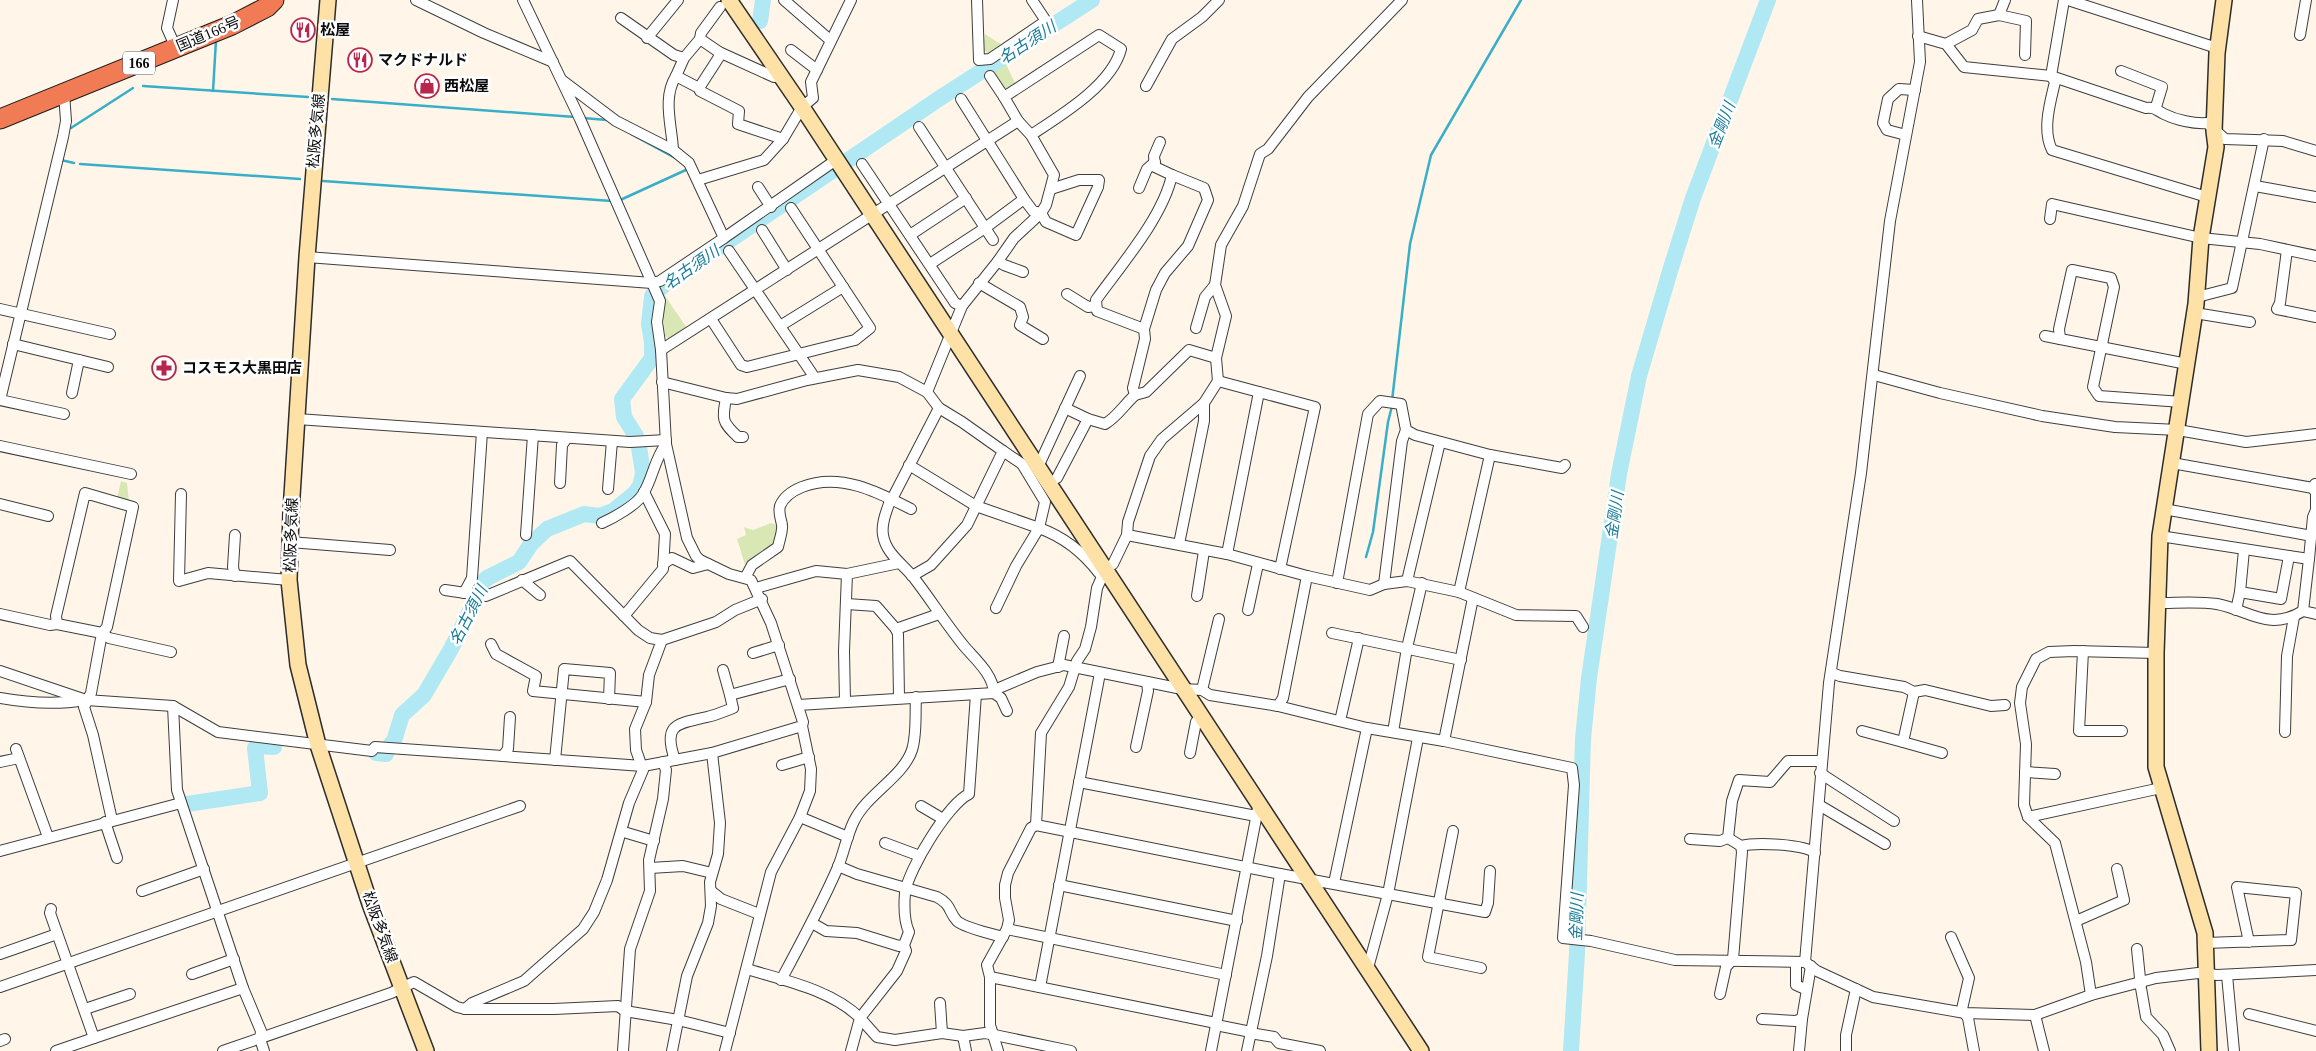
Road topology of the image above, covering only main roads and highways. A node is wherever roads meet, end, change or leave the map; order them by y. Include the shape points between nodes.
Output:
1 (274, 0) edge
2 (0, 119) edge

1 - 2 highway, 国道166号 / 166 via 232,25

